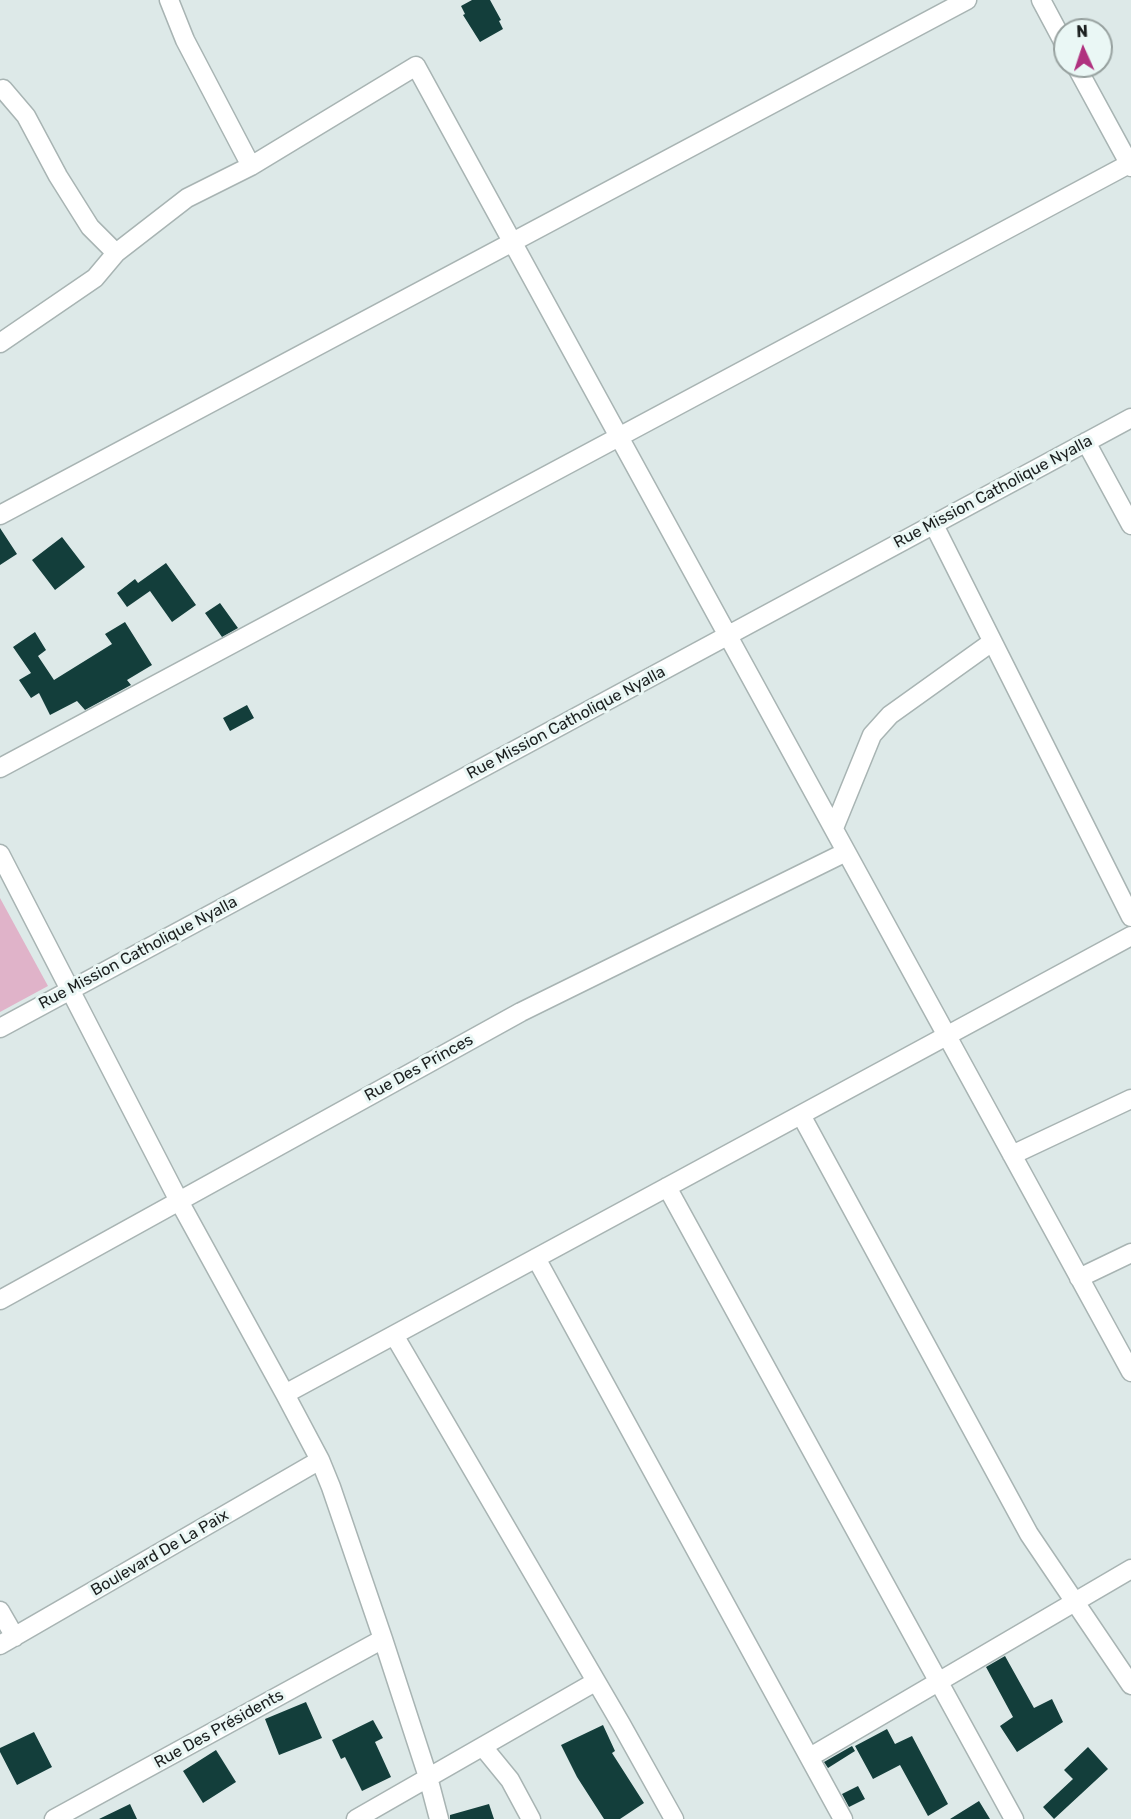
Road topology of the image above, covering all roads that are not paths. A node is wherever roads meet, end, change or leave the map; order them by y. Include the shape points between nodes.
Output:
1 (169, 0) edge
2 (967, 0) edge
3 (1041, 0) edge
4 (1053, 22) edge
5 (1083, 78) edge
6 (3, 89) dead end
7 (1130, 165) edge
8 (251, 166) junction
9 (513, 243) junction
10 (116, 252) junction
11 (0, 343) edge
12 (1131, 418) edge
13 (620, 438) junction
14 (1086, 442) junction
15 (0, 515) edge
16 (934, 525) junction
17 (1131, 525) edge
18 (728, 636) junction
19 (993, 642) junction
20 (0, 768) edge
21 (834, 828) junction
22 (846, 852) junction
23 (0, 854) edge
24 (1131, 917) edge
25 (1131, 936) edge
26 (69, 990) junction
27 (0, 1028) edge
28 (947, 1036) junction
29 (1131, 1099) edge
30 (801, 1115) junction
31 (1012, 1155) junction
32 (667, 1187) junction
33 (179, 1201) junction
34 (1131, 1253) edge
35 (536, 1258) junction
36 (1079, 1278) junction
37 (0, 1300) edge
38 (394, 1335) junction
39 (1131, 1372) edge
40 (285, 1394) junction
41 (320, 1460) junction
42 (1131, 1569) edge
43 (1075, 1601) junction
44 (0, 1611) edge
45 (383, 1639) junction
46 (7, 1641) edge
47 (595, 1682) junction
48 (939, 1682) junction
49 (1131, 1685) edge
50 (483, 1747) junction
51 (810, 1757) junction
52 (428, 1777) junction
53 (54, 1819) edge
54 (356, 1819) edge
55 (439, 1819) edge
56 (531, 1819) edge
57 (674, 1819) edge
58 (843, 1819) edge
59 (1014, 1819) edge

1 - 8 street via 185,40
2 - 9 street
3 - 4 street
5 - 7 street
6 - 10 street via 26,116 90,227
7 - 13 street
8 - 9 street via 416,66
8 - 10 street via 187,198
9 - 13 street
9 - 15 street
10 - 11 street via 95,278
12 - 14 street, Rue Mission Catholique Nyalla
13 - 18 street
13 - 20 street
14 - 16 street, Rue Mission Catholique Nyalla
14 - 17 street
16 - 18 street, Rue Mission Catholique Nyalla
16 - 19 street
18 - 21 street
18 - 26 street, Rue Mission Catholique Nyalla
19 - 21 street via 890,715 872,735
19 - 24 street
21 - 22 street
22 - 28 street
22 - 33 street, Rue Des Princes via 521,1012
23 - 26 street
25 - 28 street
26 - 27 street, Rue Mission Catholique Nyalla
26 - 33 street
28 - 30 street
28 - 31 street
29 - 31 street
30 - 32 street
30 - 43 street via 1029,1534
31 - 36 street
32 - 35 street
32 - 48 street
33 - 37 street, Rue Des Princes
33 - 40 street
34 - 36 street
35 - 38 street
35 - 51 street
36 - 39 street
38 - 40 street
38 - 47 street
40 - 41 street
41 - 45 street
41 - 46 street, Boulevard De La Paix
42 - 43 street
43 - 48 street
43 - 49 street
44 - 46 street
45 - 52 street
45 - 53 street, Rue Des Présidents
47 - 50 street
47 - 57 street
48 - 51 street
48 - 59 street
50 - 52 street
50 - 56 street via 510,1780
51 - 58 street
52 - 54 street
52 - 55 street

